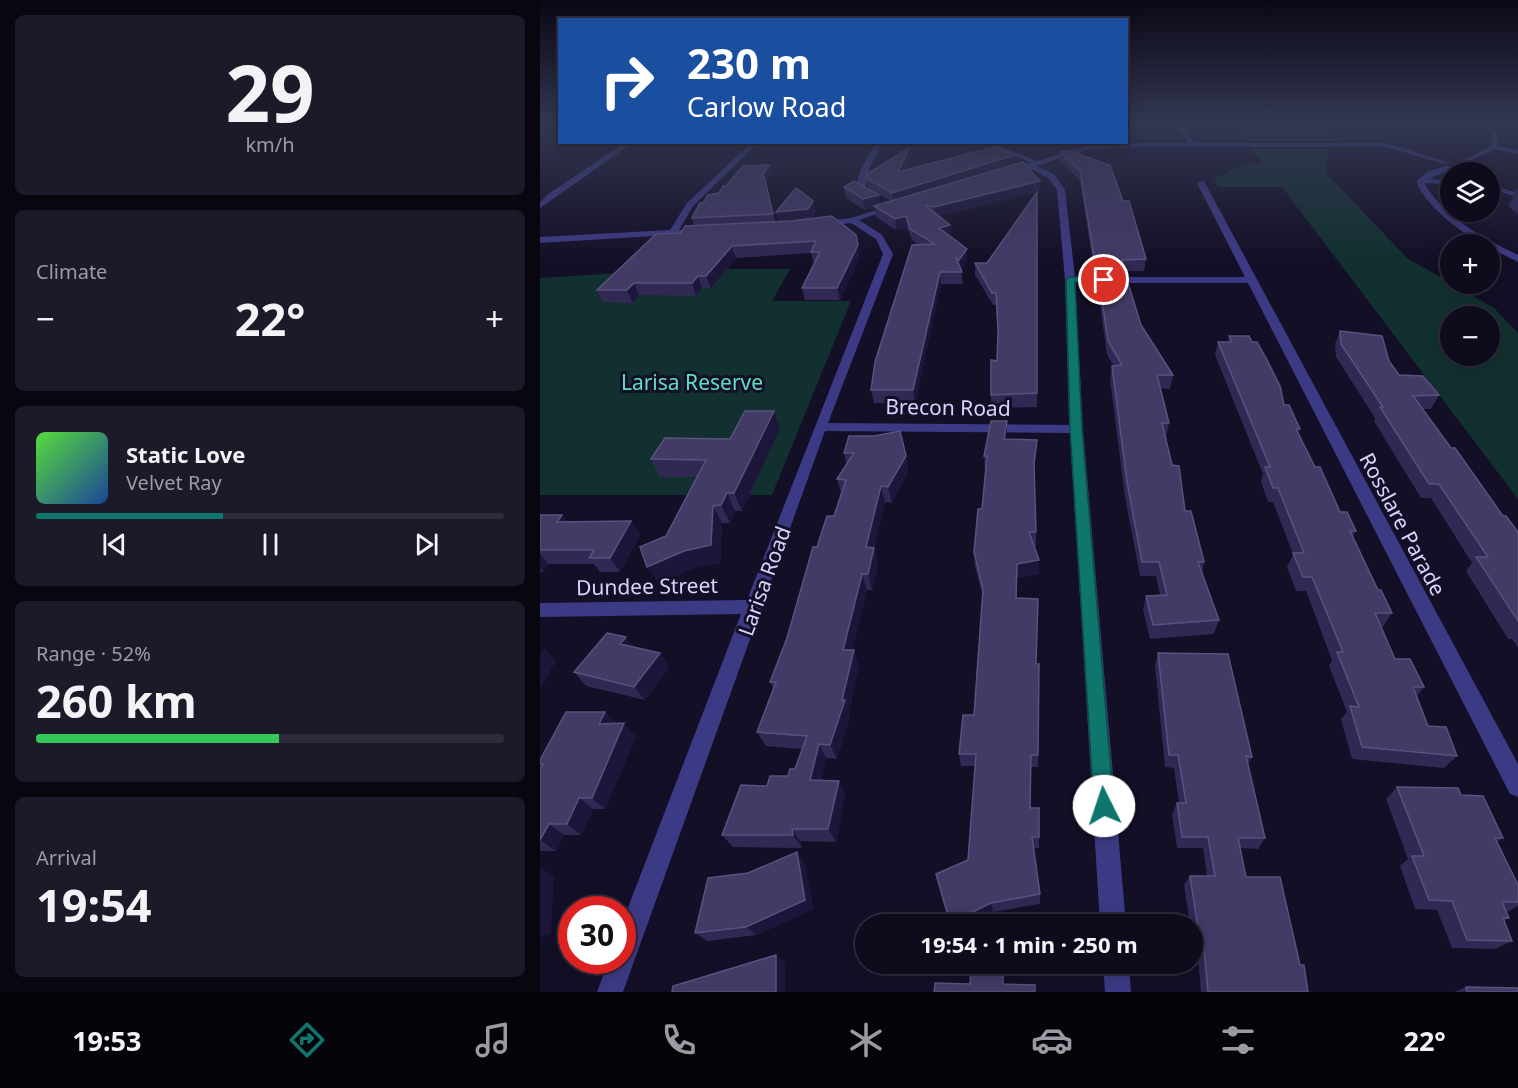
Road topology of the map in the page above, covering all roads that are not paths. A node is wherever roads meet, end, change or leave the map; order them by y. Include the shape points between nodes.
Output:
1 (594, 167) edge
2 (730, 167) edge
3 (866, 167) edge
4 (1026, 167) edge
5 (1034, 167) edge
6 (1440, 169) edge
7 (999, 175) edge
8 (1422, 182) junction
9 (1440, 182) edge
10 (1201, 183) dead end
11 (1500, 190) edge
12 (1518, 195) edge
13 (902, 204) edge
14 (540, 206) edge
15 (891, 207) junction
16 (852, 220) junction
17 (806, 225) edge
18 (706, 231) edge
19 (673, 233) junction
20 (1471, 234) edge
21 (540, 240) edge
22 (1500, 250) edge
23 (1518, 259) edge
24 (1070, 280) junction
25 (1251, 280) junction
26 (820, 427) junction
27 (1076, 429) junction
28 (755, 607) junction
29 (540, 610) edge
30 (1518, 786) edge
31 (1112, 914) edge
32 (636, 922) edge
33 (617, 974) edge
34 (1117, 974) edge
35 (610, 992) edge
36 (1118, 992) edge

1 - 14 street
2 - 19 street via 690,205
3 - 15 street via 861,189
4 - 7 street
5 - 24 street via 1051,176 1061,190
6 - 8 street
8 - 9 street
8 - 20 street via 1426,195
10 - 25 street, Rosslare Parade
11 - 12 street
13 - 15 street
15 - 16 street
16 - 17 street
16 - 26 street, Larisa Road via 878,235 888,254
18 - 19 street
19 - 21 street
22 - 23 street
24 - 25 street
24 - 27 street
25 - 30 street, Rosslare Parade
26 - 27 street, Brecon Road
26 - 28 street, Larisa Road
27 - 31 street
28 - 29 street, Dundee Street
28 - 32 street, Larisa Road
33 - 35 street, Larisa Road
34 - 36 street

